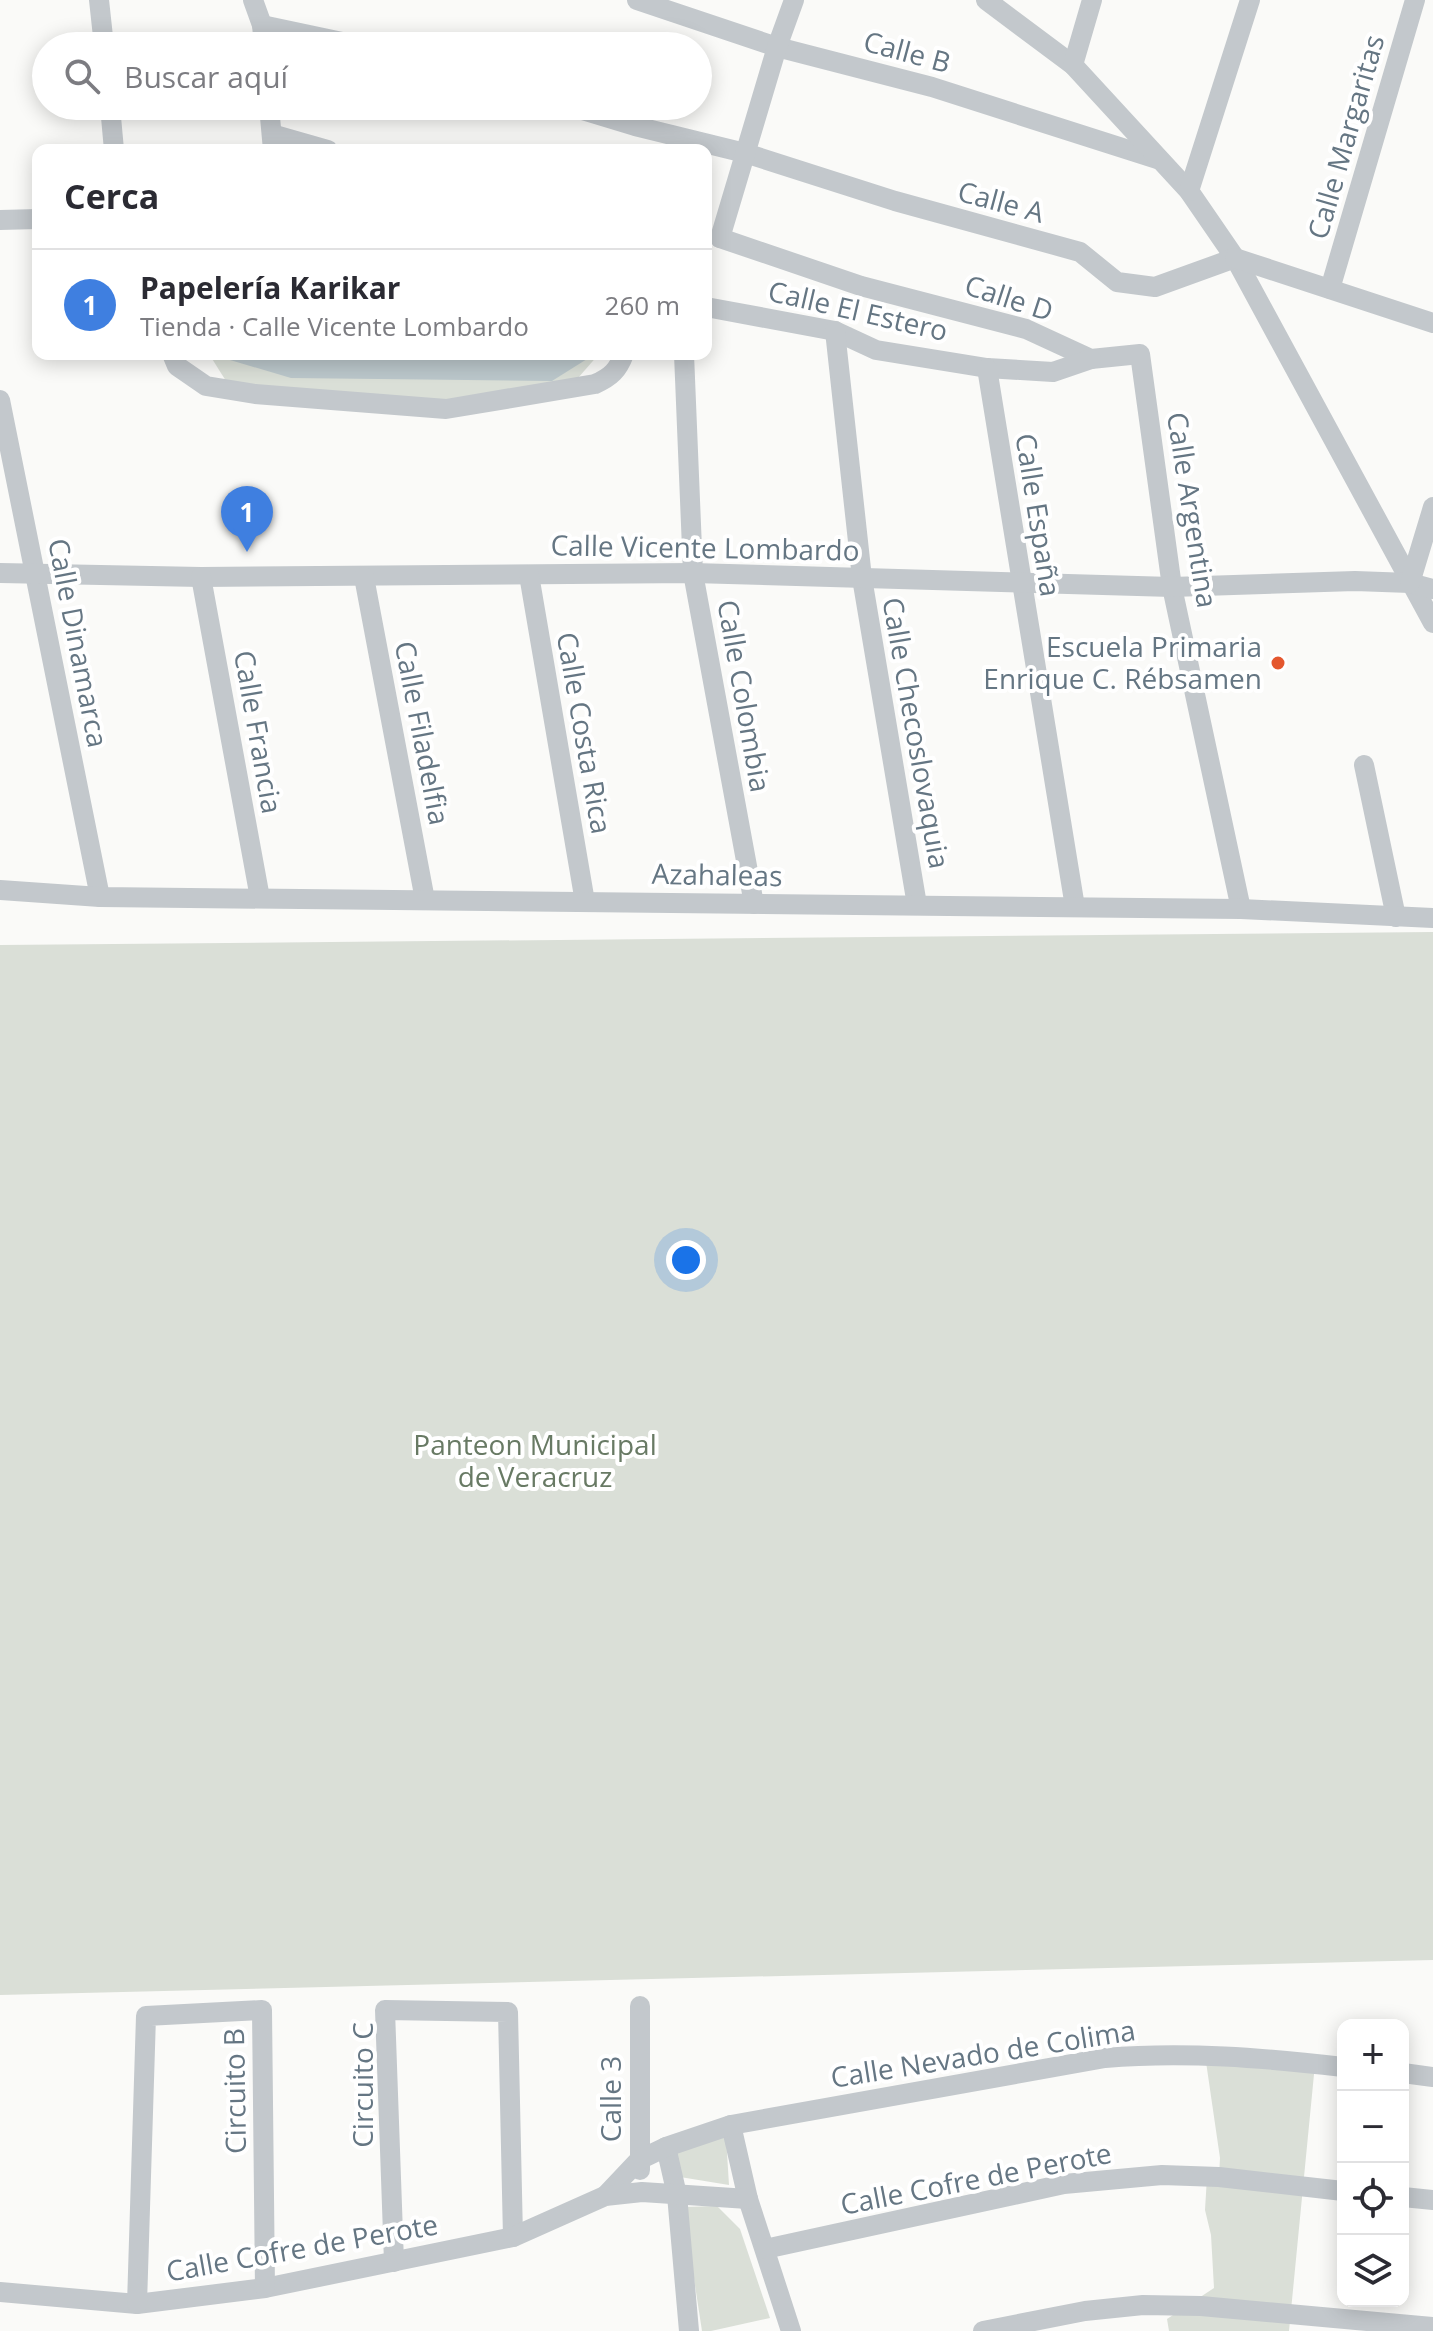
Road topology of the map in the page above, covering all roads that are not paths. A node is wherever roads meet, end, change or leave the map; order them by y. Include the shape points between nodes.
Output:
1 (99, 0) edge
2 (253, 0) edge
3 (637, 0) edge
4 (794, 0) edge
5 (986, 0) edge
6 (1092, 0) edge
7 (1250, 0) edge
8 (1415, 0) edge
9 (262, 25) junction
10 (102, 32) edge
11 (263, 32) edge
12 (295, 32) edge
13 (777, 47) junction
14 (1073, 65) junction
15 (111, 120) edge
16 (270, 120) edge
17 (615, 120) edge
18 (272, 142) edge
19 (113, 144) edge
20 (708, 144) edge
21 (712, 145) edge
22 (745, 153) junction
23 (1161, 160) junction
24 (1189, 191) junction
25 (32, 219) edge
26 (0, 220) edge
27 (713, 243) edge
28 (1235, 258) junction
29 (1330, 289) junction
30 (712, 308) edge
31 (1433, 323) edge
32 (835, 331) junction
33 (1091, 359) junction
34 (174, 360) edge
35 (622, 360) edge
36 (684, 360) edge
37 (987, 368) junction
38 (0, 400) edge
39 (1433, 507) edge
40 (0, 573) edge
41 (693, 573) junction
42 (36, 574) junction
43 (529, 575) junction
44 (201, 577) junction
45 (364, 577) junction
46 (862, 578) junction
47 (1020, 582) junction
48 (1410, 583) junction
49 (1172, 587) junction
50 (1433, 589) edge
51 (1433, 623) edge
52 (1364, 765) dead end
53 (0, 890) edge
54 (100, 897) junction
55 (260, 898) junction
56 (425, 900) junction
57 (585, 902) junction
58 (754, 904) junction
59 (917, 905) junction
60 (1075, 907) junction
61 (1241, 909) junction
62 (1396, 917) junction
63 (1433, 918) edge
64 (640, 2006) dead end
65 (1337, 2066) edge
66 (1409, 2074) edge
67 (1433, 2077) edge
68 (731, 2125) junction
69 (666, 2147) junction
70 (639, 2160) junction
71 (1337, 2190) edge
72 (642, 2192) junction
73 (677, 2195) junction
74 (605, 2196) junction
75 (1409, 2198) edge
76 (748, 2199) junction
77 (1433, 2200) edge
78 (513, 2237) junction
79 (765, 2249) junction
80 (394, 2262) junction
81 (265, 2288) junction
82 (0, 2292) edge
83 (137, 2304) junction
84 (1433, 2327) edge
85 (689, 2331) edge
86 (791, 2331) edge
87 (983, 2331) edge

1 - 10 street
2 - 9 street
3 - 13 street, Calle B
4 - 13 street
5 - 14 street
6 - 14 street
7 - 24 street
8 - 29 street, Calle Margaritas
9 - 11 street
9 - 12 street
13 - 22 street
13 - 23 street, Calle B via 932,87
14 - 23 street
15 - 19 street
16 - 18 street
17 - 20 street, Calle A
21 - 22 street, Calle A
22 - 27 street
22 - 28 street, Calle A via 1080,252 1117,282 1155,287
23 - 24 street
24 - 28 street
25 - 26 street
27 - 33 street, Calle D via 1026,329
28 - 29 street
28 - 48 street
29 - 31 street
30 - 32 street, Calle El Estero
32 - 37 street, Calle El Estero via 876,350
32 - 46 street, Calle Checoslovaquia
33 - 37 street, Calle El Estero via 1053,372
33 - 49 street, Calle Argentina via 1140,354
34 - 35 street via 206,386 446,409 595,384 609,378
36 - 41 street, Calle Colombia
37 - 47 street, Calle España
38 - 42 street, Calle Dinamarca
39 - 48 street
40 - 42 street, Calle Vicente Lombardo
41 - 43 street, Calle Vicente Lombardo
41 - 46 street, Calle Vicente Lombardo
41 - 58 street, Calle Colombia
42 - 44 street, Calle Vicente Lombardo
42 - 54 street, Calle Dinamarca
43 - 45 street, Calle Vicente Lombardo
43 - 57 street, Calle Costa Rica
44 - 45 street, Calle Vicente Lombardo
44 - 55 street, Calle Francia
45 - 56 street, Calle Filadelfia
46 - 47 street, Calle Vicente Lombardo
46 - 59 street, Calle Checoslovaquia
47 - 49 street, Calle Vicente Lombardo
47 - 60 street, Calle España
48 - 49 street, Calle Vicente Lombardo
48 - 50 street, Calle Vicente Lombardo
48 - 51 street
49 - 61 street, Calle Argentina
52 - 62 street
53 - 54 street, Azahaleas
54 - 55 street, Azahaleas
55 - 56 street, Azahaleas
56 - 57 street, Azahaleas
57 - 58 street, Azahaleas
58 - 59 street, Azahaleas
59 - 60 street, Azahaleas
60 - 61 street, Azahaleas
61 - 62 street, Azahaleas
62 - 63 street, Azahaleas
64 - 70 street, Calle 3
65 - 68 street, Calle Nevado de Colima via 1205,2055 1105,2058
66 - 67 street
68 - 69 street, Calle Nevado de Colima
68 - 76 street
69 - 70 street, Calle Nevado de Colima
69 - 73 street
70 - 72 street, Calle 3
70 - 74 street, Calle Cofre de Perote
71 - 79 street, Calle Cofre de Perote via 1162,2175 1064,2184
72 - 73 street, Calle Cofre de Perote
72 - 74 street, Calle Cofre de Perote
73 - 76 street, Calle Cofre de Perote
73 - 85 street
74 - 78 street, Calle Cofre de Perote
75 - 77 street
76 - 79 street
78 - 80 street, Calle Cofre de Perote
78 - 80 street, Circuito C via 508,2012 385,2010
79 - 86 street
80 - 81 street, Calle Cofre de Perote
81 - 83 street, Calle Cofre de Perote
81 - 83 street, Circuito B via 262,2010 146,2016
82 - 83 street, Calle Cofre de Perote
84 - 87 street via 1143,2305

